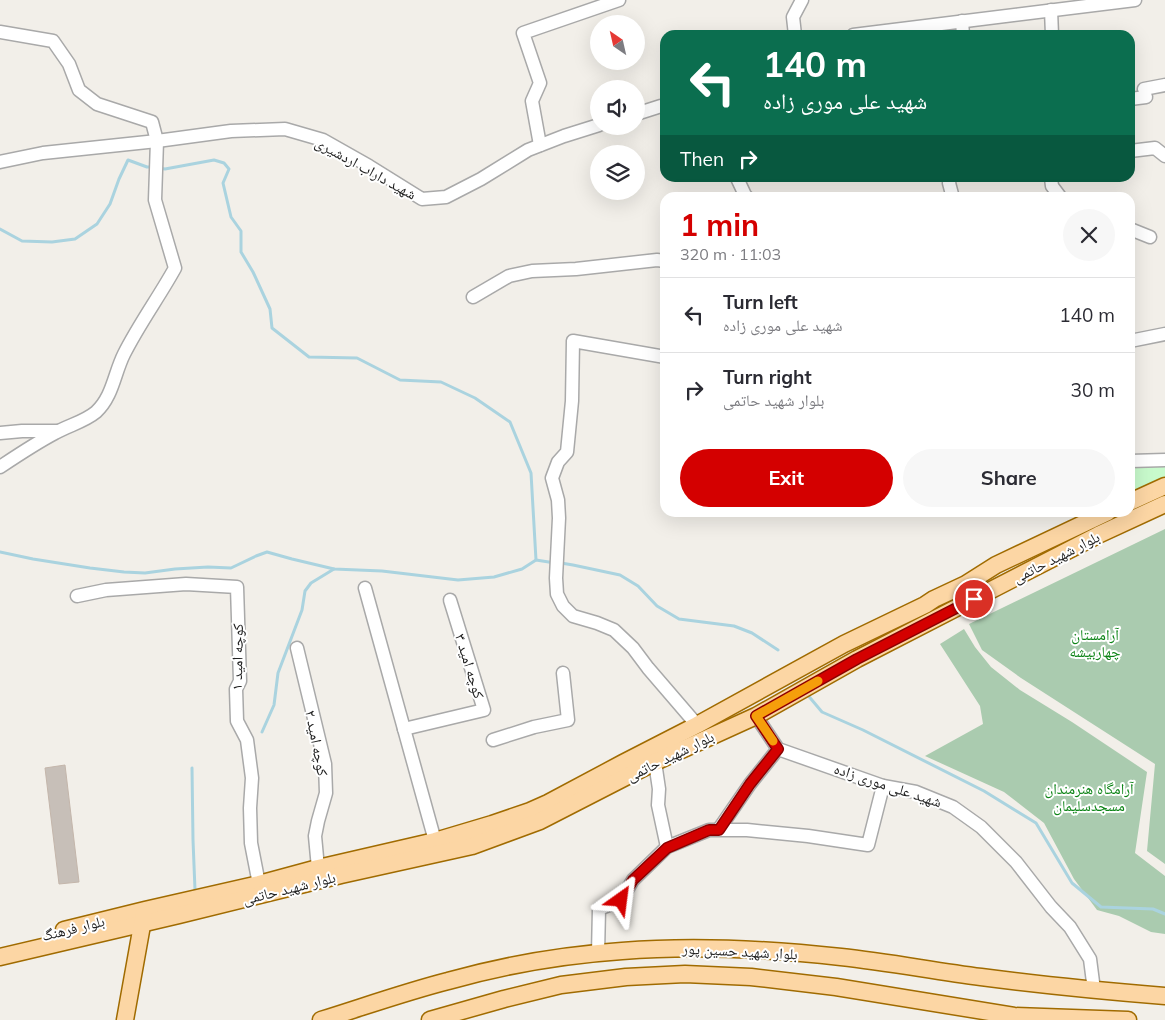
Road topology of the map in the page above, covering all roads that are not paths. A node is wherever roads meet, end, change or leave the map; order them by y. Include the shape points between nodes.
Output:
1 (620, 0) edge
2 (1135, 0) edge
3 (801, 1) edge
4 (1050, 10) junction
5 (962, 21) junction
6 (794, 30) edge
7 (892, 30) edge
8 (963, 30) edge
9 (1052, 30) edge
10 (0, 32) edge
11 (1165, 85) edge
12 (1135, 97) edge
13 (660, 106) edge
14 (645, 111) edge
15 (590, 128) edge
16 (157, 141) junction
17 (540, 145) junction
18 (1135, 150) edge
19 (1165, 156) edge
20 (0, 162) edge
21 (1135, 231) edge
22 (1150, 237) dead end
23 (660, 260) edge
24 (473, 297) dead end
25 (1165, 334) edge
26 (1135, 340) edge
27 (660, 356) edge
28 (58, 431) junction
29 (0, 434) edge
30 (1165, 460) edge
31 (1135, 461) edge
32 (0, 467) edge
33 (1165, 486) edge
34 (1135, 500) edge
35 (1165, 504) edge
36 (1096, 517) edge
37 (1101, 517) edge
38 (1098, 535) junction
39 (365, 588) dead end
40 (76, 596) dead end
41 (450, 600) dead end
42 (297, 648) dead end
43 (563, 673) dead end
44 (756, 716) junction
45 (697, 725) junction
46 (404, 729) junction
47 (493, 740) dead end
48 (778, 749) junction
49 (654, 762) junction
50 (883, 786) junction
51 (719, 830) junction
52 (437, 847) junction
53 (667, 848) junction
54 (318, 868) junction
55 (259, 884) junction
56 (144, 917) junction
57 (0, 947) edge
58 (598, 953) junction
59 (0, 957) edge
60 (1094, 990) junction
61 (1165, 996) edge
62 (1015, 1018) edge
63 (125, 1020) edge
64 (321, 1020) edge
65 (430, 1020) edge
66 (1128, 1020) edge

1 - 17 street via 523,32 540,83 532,101
2 - 4 street
3 - 6 street via 793,16
4 - 5 street
4 - 9 street
5 - 7 street
5 - 8 street
10 - 16 street via 53,41 69,64 79,90 97,104 152,122
11 - 12 street
13 - 14 street
15 - 17 street, شهید داراب اردشیری
16 - 17 street, شهید داراب اردشیری via 231,131 286,129 324,140 422,199 446,198
16 - 20 street, شهید داراب اردشیری via 43,153
16 - 28 street via 155,200 175,268 123,355 104,404 80,423
18 - 19 street via 1156,148
21 - 22 street
23 - 24 street via 532,271 510,276
25 - 26 street
27 - 45 street via 573,341 572,401 566,452 552,478 559,518 557,594 573,616 614,630 634,648
28 - 29 street
28 - 32 street
30 - 31 street
33 - 34 main road
35 - 38 main road, بلوار شهید حاتمی
36 - 45 main road, بلوار شهید حاتمی via 844,644
37 - 38 street
38 - 44 main road, بلوار شهید حاتمی via 857,659
39 - 46 street
40 - 55 street, کوچه امید ۱ via 106,590 186,584 237,587 240,681 236,689 237,721 247,740 252,778 251,843
41 - 46 street, کوچه امید ۳ via 484,710
42 - 54 street, کوچه امید ۲ via 324,764 326,793 315,836
43 - 47 street via 568,720
44 - 48 street
44 - 49 main road, بلوار شهید حاتمی
45 - 52 main road, بلوار شهید حاتمی via 542,806
46 - 52 street
48 - 50 street, شهید علی موری زاده
48 - 51 street
49 - 52 main road, بلوار شهید حاتمی via 540,821 472,846
49 - 53 street
50 - 51 street via 868,845 756,831
50 - 60 street, شهید علی موری زاده via 916,792 953,806 981,827 1016,862 1070,927 1090,958
51 - 53 street via 709,830
52 - 54 main road, بلوار شهید حاتمی
52 - 56 main road, بلوار شهید حاتمی via 341,875
53 - 58 street via 633,880 621,900 599,909
54 - 55 main road, بلوار شهید حاتمی
55 - 56 main road, بلوار شهید حاتمی
56 - 57 main road, بلوار فرهنگ
56 - 59 main road, بلوار فرهنگ via 75,939
56 - 63 main road
58 - 60 main road, بلوار شهيد حسین پور via 681,948 748,950 841,957
58 - 64 main road, بلوار شهيد حسین پور via 550,959 448,981
60 - 61 main road, بلوار شهيد حسین پور
62 - 65 main road, بلوار شهيد حسین پور via 836,987 751,977 685,974 561,985
62 - 66 main road, بلوار شهيد حسین پور

